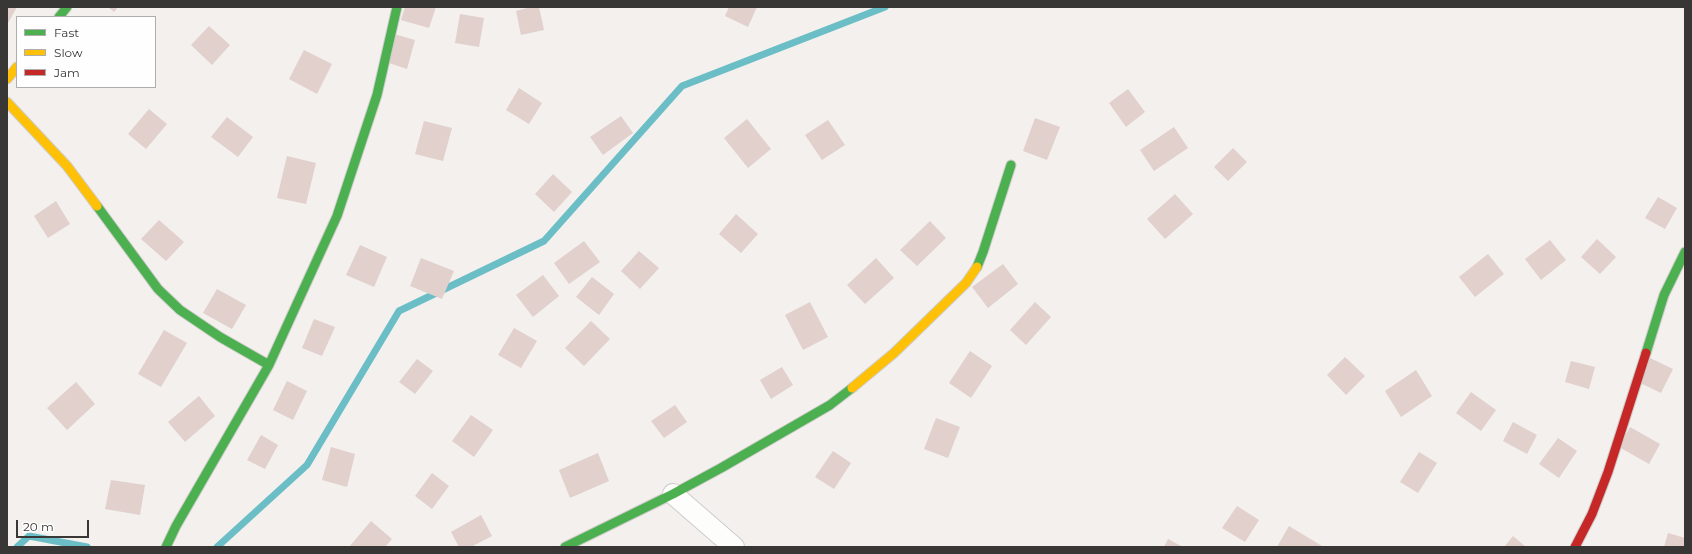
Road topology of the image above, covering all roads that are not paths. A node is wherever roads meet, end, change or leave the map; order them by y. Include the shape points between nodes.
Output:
1 (67, 7) edge
2 (397, 7) edge
3 (60, 16) edge
4 (16, 68) edge
5 (7, 79) edge
6 (7, 102) edge
7 (1012, 165) dead end
8 (1685, 252) edge
9 (269, 365) junction
10 (673, 494) junction
11 (166, 547) edge
12 (565, 547) edge
13 (734, 547) edge
14 (1576, 547) edge

1 - 3 street
2 - 9 street via 377,95 337,216
4 - 5 street
6 - 9 street via 67,166 158,289 180,310
7 - 10 street via 984,252 954,296 933,313 894,353 830,405
8 - 14 street via 1664,295 1608,472
9 - 11 street
10 - 12 street
10 - 13 street

